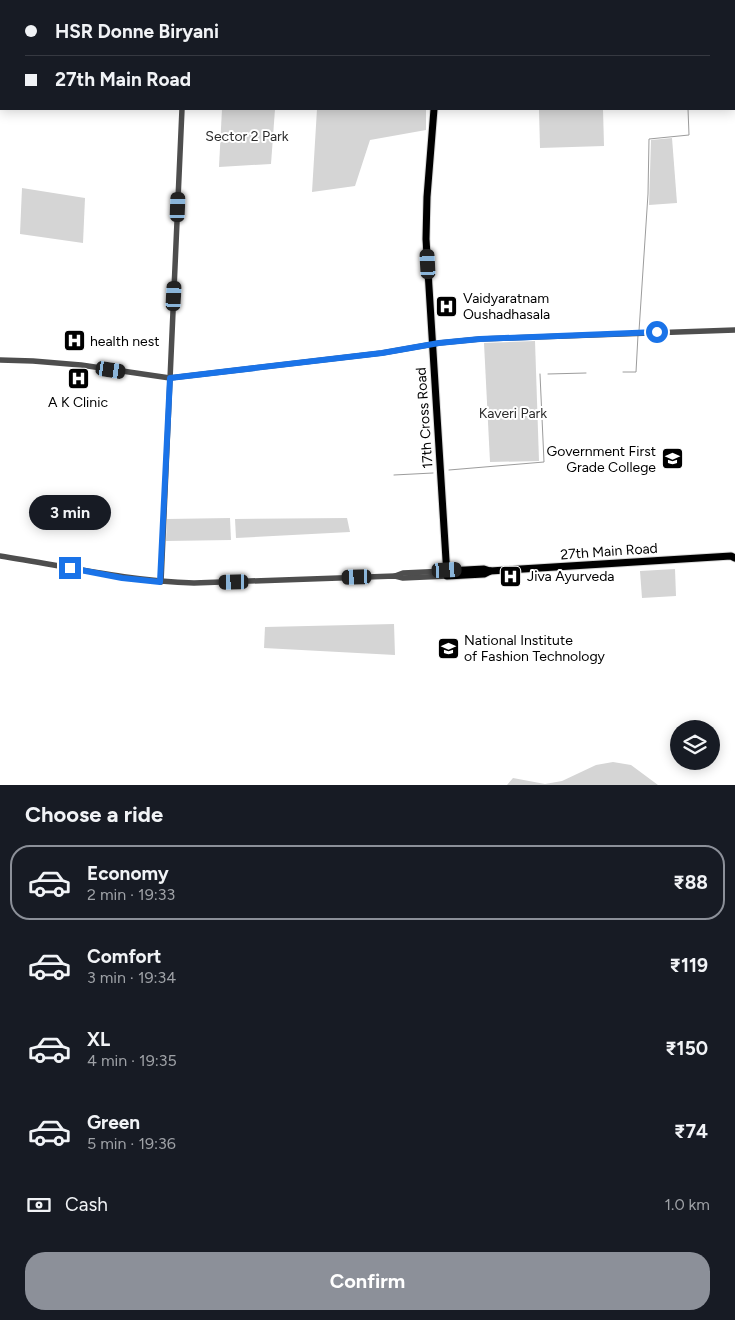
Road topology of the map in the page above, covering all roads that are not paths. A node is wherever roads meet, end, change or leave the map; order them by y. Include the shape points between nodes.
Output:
1 (182, 110) edge
2 (434, 110) edge
3 (735, 330) edge
4 (432, 344) junction
5 (0, 360) edge
6 (170, 378) junction
7 (734, 555) edge
8 (0, 556) edge
9 (447, 573) junction
10 (160, 582) junction

1 - 6 street
2 - 4 main road, 17th Cross Road via 426,222
3 - 4 street via 516,337
4 - 6 street
4 - 9 main road, 17th Cross Road
5 - 6 street via 81,365
6 - 10 street
7 - 9 main road, 27th Main Road
8 - 10 street, 27th Main Road
9 - 10 street, 27th Main Road via 404,578

